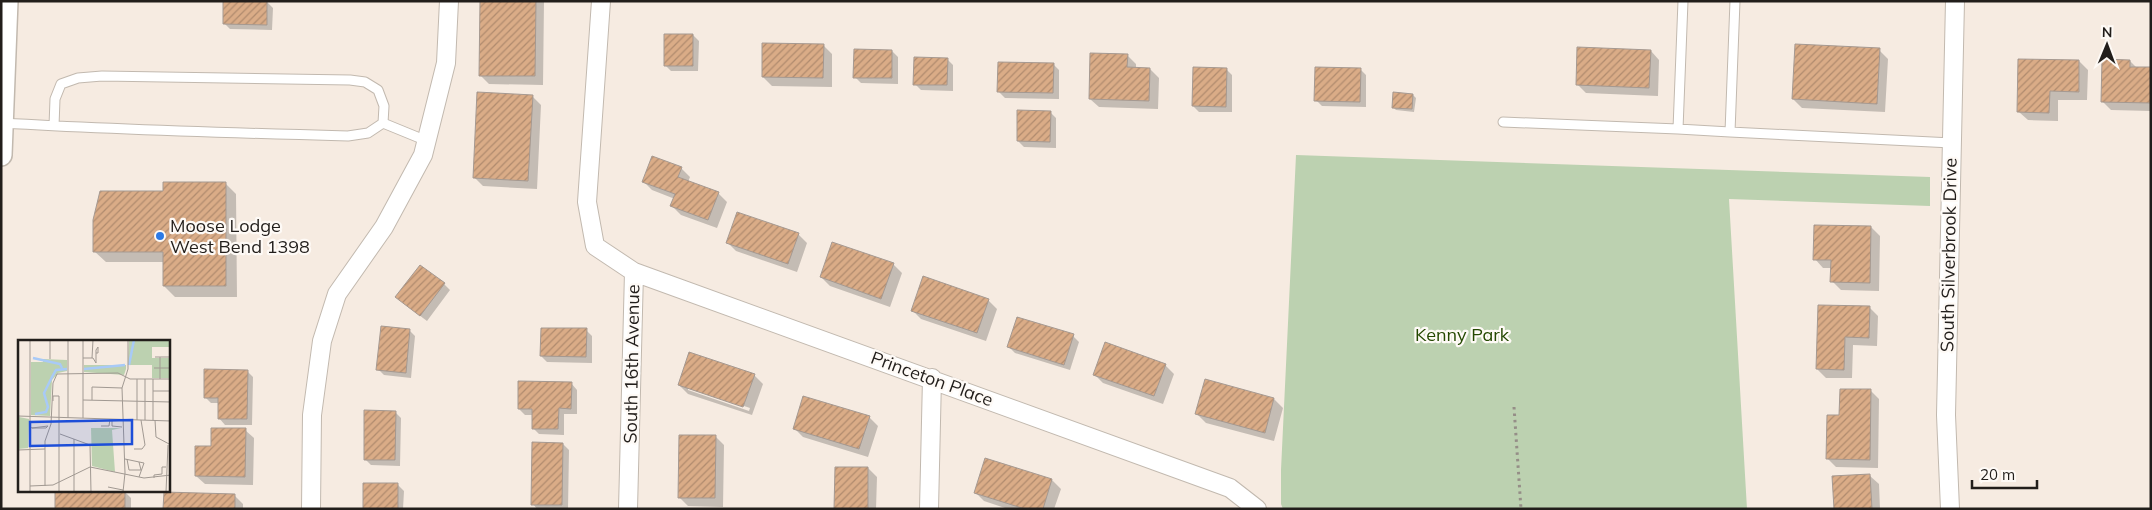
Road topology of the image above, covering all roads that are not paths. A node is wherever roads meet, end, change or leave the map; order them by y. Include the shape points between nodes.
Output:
1 (7, 1) edge
2 (449, 1) edge
3 (601, 1) edge
4 (1683, 1) edge
5 (1735, 1) edge
6 (1955, 1) edge
7 (1503, 122) dead end
8 (2, 123) edge
9 (382, 123) junction
10 (54, 126) junction
11 (1678, 129) junction
12 (1730, 132) junction
13 (427, 141) junction
14 (1952, 143) junction
15 (1, 155) edge
16 (634, 272) junction
17 (932, 378) junction
18 (311, 509) edge
19 (628, 509) edge
20 (929, 509) edge
21 (1256, 509) edge
22 (1950, 509) edge

1 - 8 street
2 - 13 street via 446,64
3 - 16 street, South 16th Avenue via 587,202 595,246
4 - 11 lane
5 - 12 lane
6 - 14 street, South Silverbrook Drive
7 - 11 lane
8 - 10 lane
8 - 15 street
9 - 10 lane via 368,133 348,136
9 - 10 lane via 384,106 378,90 365,82 102,76 78,78 61,84 55,99
9 - 13 lane
11 - 12 lane
12 - 14 lane
13 - 18 street via 423,155 384,227 337,294 322,341 312,415
14 - 22 street, South Silverbrook Drive via 1946,415
16 - 17 street, Princeton Place
16 - 19 street, South 16th Avenue
17 - 20 street
17 - 21 street, Princeton Place via 1230,488

